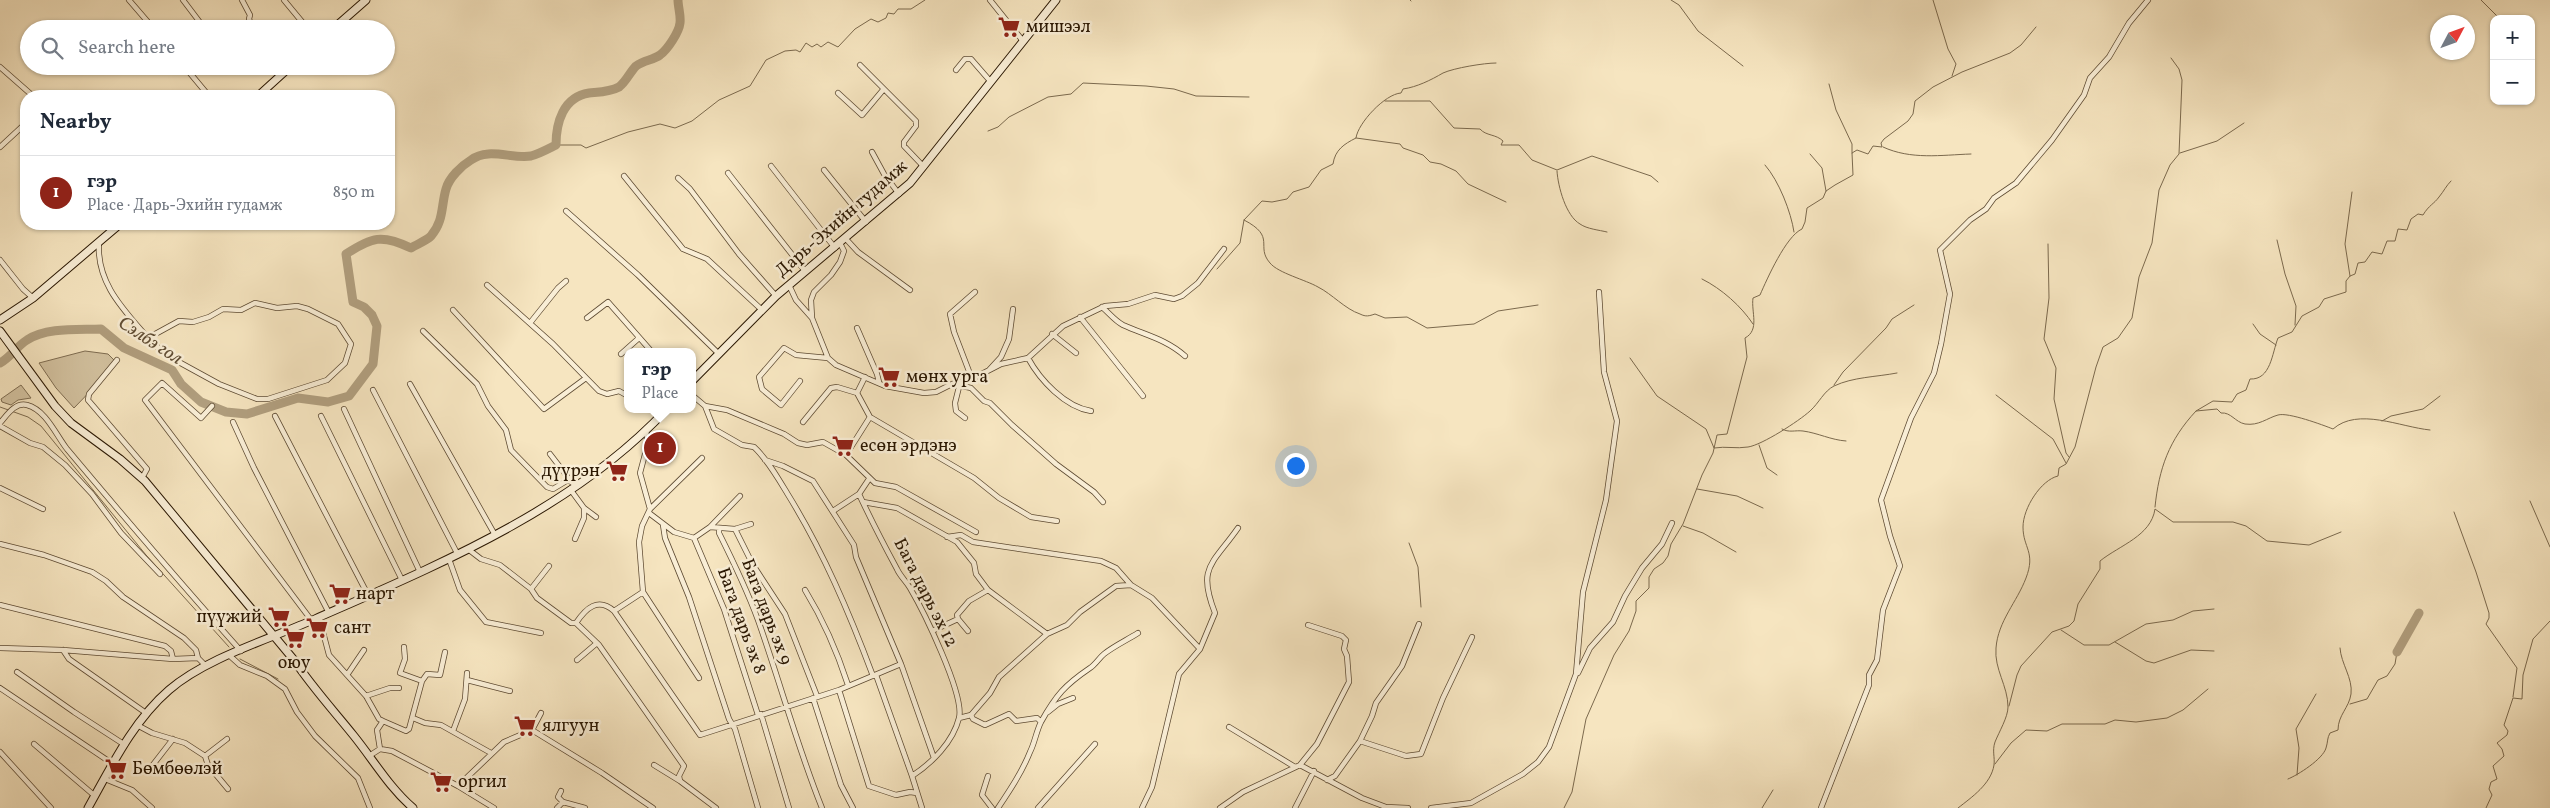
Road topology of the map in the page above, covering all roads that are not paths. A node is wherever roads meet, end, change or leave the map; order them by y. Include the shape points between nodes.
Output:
1 (129, 0) edge
2 (183, 0) edge
3 (242, 0) edge
4 (284, 0) edge
5 (366, 0) edge
6 (990, 0) edge
7 (1056, 0) edge
8 (2148, 0) edge
9 (146, 20) edge
10 (197, 20) edge
11 (249, 20) edge
12 (301, 20) edge
13 (343, 20) edge
14 (1024, 40) junction
15 (860, 66) dead end
16 (0, 67) edge
17 (956, 70) dead end
18 (192, 75) edge
19 (280, 75) edge
20 (991, 82) junction
21 (26, 90) edge
22 (204, 90) edge
23 (264, 90) edge
24 (883, 90) junction
25 (838, 93) dead end
26 (20, 128) edge
27 (0, 146) edge
28 (872, 152) dead end
29 (771, 166) dead end
30 (924, 167) junction
31 (824, 170) dead end
32 (728, 173) dead end
33 (624, 176) dead end
34 (678, 178) dead end
35 (899, 194) junction
36 (566, 211) dead end
37 (866, 222) junction
38 (113, 230) edge
39 (99, 242) junction
40 (840, 243) junction
41 (1224, 249) dead end
42 (0, 260) edge
43 (805, 271) junction
44 (566, 282) dead end
45 (487, 285) dead end
46 (789, 285) junction
47 (910, 290) dead end
48 (975, 292) dead end
49 (1598, 292) dead end
50 (776, 296) junction
51 (33, 298) junction
52 (1102, 307) junction
53 (1013, 309) dead end
54 (452, 310) dead end
55 (762, 310) junction
56 (1080, 317) junction
57 (587, 318) dead end
58 (812, 318) junction
59 (0, 320) edge
60 (530, 323) junction
61 (857, 328) dead end
62 (0, 331) edge
63 (423, 331) dead end
64 (1052, 334) junction
65 (148, 338) junction
66 (639, 338) junction
67 (628, 348) edge
68 (648, 348) edge
69 (624, 351) edge
70 (718, 353) junction
71 (1076, 353) dead end
72 (621, 354) dead end
73 (1185, 356) dead end
74 (828, 358) junction
75 (1028, 358) junction
76 (117, 360) dead end
77 (988, 371) junction
78 (696, 377) edge
79 (865, 377) junction
80 (586, 378) junction
81 (972, 379) junction
82 (800, 381) dead end
83 (879, 382) junction
84 (410, 384) dead end
85 (952, 384) junction
86 (959, 387) junction
87 (373, 390) dead end
88 (624, 393) edge
89 (858, 393) junction
90 (1143, 396) dead end
91 (696, 398) edge
92 (212, 406) dead end
93 (705, 406) junction
94 (344, 409) dead end
95 (1091, 411) dead end
96 (663, 413) edge
97 (274, 416) dead end
98 (322, 416) dead end
99 (870, 417) junction
100 (965, 418) dead end
101 (233, 422) dead end
102 (804, 422) dead end
103 (0, 424) edge
104 (646, 431) junction
105 (550, 454) dead end
106 (846, 455) junction
107 (702, 458) dead end
108 (764, 460) junction
109 (142, 478) junction
110 (869, 479) junction
111 (572, 485) junction
112 (0, 488) edge
113 (859, 494) junction
114 (740, 496) dead end
115 (862, 502) junction
116 (1103, 502) dead end
117 (584, 508) junction
118 (44, 510) dead end
119 (650, 511) junction
120 (834, 511) junction
121 (596, 517) dead end
122 (1056, 521) dead end
123 (1672, 523) dead end
124 (751, 524) dead end
125 (663, 525) junction
126 (710, 527) junction
127 (719, 528) junction
128 (1238, 528) dead end
129 (735, 529) junction
130 (976, 532) dead end
131 (495, 536) junction
132 (947, 537) junction
133 (694, 538) junction
134 (576, 539) dead end
135 (0, 544) edge
136 (468, 549) junction
137 (458, 555) junction
138 (449, 559) junction
139 (549, 566) dead end
140 (420, 572) junction
141 (160, 574) dead end
142 (402, 580) junction
143 (1131, 586) junction
144 (531, 589) junction
145 (804, 590) dead end
146 (988, 590) junction
147 (642, 592) junction
148 (368, 595) junction
149 (0, 605) edge
150 (614, 611) junction
151 (329, 613) junction
152 (315, 619) junction
153 (958, 619) junction
154 (576, 623) junction
155 (1419, 624) dead end
156 (1308, 625) dead end
157 (932, 631) junction
158 (968, 631) dead end
159 (1138, 633) dead end
160 (541, 634) dead end
161 (1046, 634) junction
162 (273, 636) junction
163 (1472, 637) dead end
164 (597, 643) junction
165 (404, 647) dead end
166 (0, 648) edge
167 (1200, 649) junction
168 (63, 650) junction
169 (364, 650) dead end
170 (241, 651) junction
171 (445, 652) dead end
172 (230, 656) junction
173 (198, 658) junction
174 (174, 659) junction
175 (576, 660) dead end
176 (901, 664) junction
177 (208, 666) junction
178 (17, 672) dead end
179 (467, 673) dead end
180 (1576, 674) junction
181 (347, 675) junction
182 (874, 675) junction
183 (699, 678) dead end
184 (467, 680) junction
185 (422, 681) junction
186 (848, 685) junction
187 (0, 688) edge
188 (399, 688) dead end
189 (839, 690) junction
190 (510, 691) dead end
191 (366, 696) junction
192 (815, 697) junction
193 (1072, 698) dead end
194 (786, 706) junction
195 (146, 713) junction
196 (541, 713) dead end
197 (1045, 714) junction
198 (760, 715) junction
199 (970, 715) junction
200 (413, 718) junction
201 (959, 718) junction
202 (383, 721) junction
203 (1041, 722) junction
204 (732, 724) junction
205 (137, 725) junction
206 (1229, 726) dead end
207 (532, 730) junction
208 (453, 731) junction
209 (173, 739) junction
210 (227, 740) dead end
211 (1360, 741) junction
212 (34, 744) dead end
213 (1095, 744) dead end
214 (125, 745) junction
215 (380, 749) junction
216 (0, 752) edge
217 (491, 753) junction
218 (205, 756) junction
219 (369, 756) junction
220 (934, 758) junction
221 (113, 764) junction
222 (654, 765) dead end
223 (152, 766) dead end
224 (1298, 766) junction
225 (1314, 771) junction
226 (912, 776) junction
227 (988, 776) dead end
228 (105, 779) junction
229 (1328, 780) junction
230 (680, 781) junction
231 (458, 786) junction
232 (228, 789) dead end
233 (561, 792) dead end
234 (917, 794) junction
235 (95, 796) junction
236 (563, 802) junction
237 (51, 808) edge
238 (88, 808) edge
239 (152, 808) edge
240 (370, 808) edge
241 (414, 808) edge
242 (494, 808) edge
243 (557, 808) edge
244 (585, 808) edge
245 (653, 808) edge
246 (716, 808) edge
247 (758, 808) edge
248 (789, 808) edge
249 (822, 808) edge
250 (853, 808) edge
251 (922, 808) edge
252 (992, 808) edge
253 (998, 808) edge
254 (1038, 808) edge
255 (1142, 808) edge
256 (1220, 808) edge
257 (1295, 808) edge
258 (1408, 808) edge
259 (1431, 808) edge
260 (1821, 808) edge

1 - 9 street
2 - 10 street
3 - 11 street
4 - 12 street
5 - 13 main road
6 - 14 street
7 - 14 main road, Дарь-Эхийн гудамж
8 - 260 street via 2109,57 2090,78 2084,95 2052,140 2016,183 1994,198 1986,210 1970,220 1940,250 1950,294 1941,344 1934,373 1911,418 1881,500 1900,566 1883,610 1877,660 1868,675 1869,685
14 - 20 main road, Дарь-Эхийн гудамж
15 - 24 street
16 - 21 street
17 - 20 street via 965,59 971,59
18 - 22 street
19 - 23 main road
20 - 30 main road, Дарь-Эхийн гудамж
24 - 25 street via 862,116
24 - 30 street via 916,121 904,146
26 - 27 street
28 - 35 street
29 - 40 street
30 - 35 main road, Дарь-Эхийн гудамж
31 - 37 street
32 - 43 street
33 - 55 street via 683,249 707,259
34 - 50 street
35 - 37 main road, Дарь-Эхийн гудамж
36 - 70 street
37 - 40 main road, Дарь-Эхийн гудамж
38 - 39 main road
39 - 51 main road
39 - 65 street via 99,262 107,287
40 - 43 main road, Дарь-Эхийн гудамж
40 - 47 street via 858,252
40 - 58 street via 844,251 840,262 812,296
41 - 52 street via 1198,283 1182,296 1174,299 1155,296
42 - 51 street
43 - 46 main road, Дарь-Эхийн гудамж
44 - 60 street
45 - 60 street
46 - 50 main road, Дарь-Эхийн гудамж
46 - 58 street via 796,300
48 - 81 street via 950,314
49 - 180 street via 1604,372 1617,421 1606,500 1583,592
50 - 55 main road, Дарь-Эхийн гудамж
51 - 59 main road
52 - 56 street
52 - 73 street via 1124,325 1174,346
53 - 77 street via 1009,339 1001,357
54 - 80 street via 544,408
55 - 70 main road, Дарь-Эхийн гудамж
56 - 64 street
56 - 90 street
57 - 66 street via 608,302
58 - 74 street
60 - 80 street
61 - 83 street
62 - 109 main road via 49,400 71,423
63 - 111 street via 477,384 506,430 512,450 547,487 553,489 565,480
64 - 71 street
64 - 75 street
65 - 65 street via 179,321 193,322 223,309 241,310 256,304 308,309 338,324 351,344 345,363 327,380 268,399 257,399 219,384 166,355
66 - 67 street
66 - 68 street
69 - 72 street
70 - 78 main road, Дарь-Эхийн гудамж
74 - 79 street via 836,365
74 - 82 street via 796,355 784,348 759,377 762,389 781,405
75 - 77 street via 1001,364
75 - 95 street via 1058,394 1082,410
76 - 109 street via 89,394 88,400 148,469
77 - 81 street
79 - 83 street
79 - 89 street
80 - 88 street via 603,394 619,390
81 - 85 street
83 - 85 street via 924,393 936,392
84 - 131 street
85 - 86 street
86 - 100 street via 956,411
86 - 116 street via 971,388 990,403
87 - 137 street
89 - 99 street
89 - 102 street via 830,388
91 - 93 street
92 - 152 street via 200,418 162,384 145,400
93 - 106 street via 727,410 798,443 823,442
93 - 108 street via 714,429 742,445 754,447
94 - 140 street
96 - 104 main road
97 - 148 street
98 - 142 street
99 - 106 street
99 - 122 street via 974,478 1031,517
101 - 151 street
103 - 141 street via 30,443 43,447 66,465
103 - 170 street via 14,408 26,405 44,418 66,448
104 - 111 main road via 618,457
104 - 119 street via 648,443 640,474
105 - 111 street
106 - 110 street via 863,469
107 - 119 street
108 - 120 street via 813,481
108 - 182 street via 804,522 832,575
109 - 162 main road
110 - 113 street
110 - 130 street via 896,487
111 - 117 street
111 - 131 main road
112 - 118 street
113 - 115 street, Бага дарь эх 12
113 - 120 street
114 - 126 street
115 - 132 street via 897,508
115 - 157 street, Бага дарь эх 12
117 - 121 street
117 - 134 street
119 - 125 street
119 - 147 street via 638,542
120 - 176 street via 854,545 856,557
123 - 180 street via 1662,544 1625,596 1613,622 1590,648
124 - 129 street
125 - 133 street
125 - 204 street
126 - 127 street
126 - 133 street
127 - 129 street
127 - 194 street, Бага дарь эх 9 via 718,533 757,619
128 - 167 street via 1207,571 1207,593 1215,613
129 - 192 street via 785,614
131 - 136 main road
132 - 143 street via 961,535 973,542 1101,561 1116,568
132 - 146 street via 964,547 974,563 976,574
133 - 198 street, Бага дарь эх 8 via 724,609
135 - 173 street via 92,572 184,638 196,650
136 - 137 main road
136 - 144 street via 481,560 500,565
137 - 138 main road
138 - 140 main road
138 - 160 street via 460,590 486,622
139 - 144 street
140 - 142 main road
142 - 148 main road
143 - 161 street via 1116,586 1067,625
143 - 167 street via 1152,598
144 - 154 street via 537,598 571,623
145 - 186 street via 825,623
146 - 153 street via 970,601 957,615
146 - 161 street
147 - 150 street
147 - 183 street
148 - 151 main road
149 - 174 street via 165,646
150 - 154 street via 609,606 598,604 586,610
150 - 204 street via 700,735
151 - 152 main road
152 - 162 main road
152 - 181 street via 329,655
153 - 157 street
153 - 158 street
154 - 164 street
155 - 211 street via 1402,666 1376,703
156 - 224 street via 1346,640 1344,649 1349,682 1317,744
157 - 201 street, Бага дарь эх 12 via 960,702
159 - 197 street via 1070,681
161 - 199 street via 999,677
162 - 170 main road
162 - 219 main road
163 - 211 street via 1442,698 1421,754 1406,756
164 - 175 street
164 - 230 street via 684,766
165 - 185 street via 405,659 400,673
166 - 168 street
167 - 255 street via 1179,674 1152,787
168 - 174 street
168 - 195 street via 68,659
169 - 181 street
170 - 172 main road
171 - 185 street via 440,675 427,674
172 - 177 main road
172 - 240 street via 240,665 267,676 285,689 297,712 316,736 358,778
173 - 174 street
173 - 177 street
176 - 182 street
176 - 220 street
177 - 195 main road via 171,688
178 - 214 street
179 - 184 street
180 - 259 street via 1549,747 1538,762 1471,803
181 - 191 street
182 - 186 street
182 - 226 street
184 - 190 street
184 - 208 street via 465,698
185 - 200 street
186 - 189 street
187 - 221 street
188 - 191 street
189 - 192 street
189 - 234 street via 869,786 896,795
191 - 202 street
192 - 194 street
192 - 250 street via 841,785
193 - 197 street
194 - 198 street
194 - 249 street, Бага дарь эх 9
195 - 205 main road
196 - 207 street
197 - 203 street
198 - 204 street
198 - 248 street, Бага дарь эх 8
199 - 201 street
199 - 203 street via 985,725 1009,714 1016,721 1037,718
200 - 202 street via 406,731
200 - 208 street
201 - 220 street
202 - 215 street via 377,730
203 - 253 street via 1031,751
204 - 247 street
205 - 209 street via 152,734
205 - 214 main road
206 - 224 street
207 - 217 street via 504,742
207 - 245 street
208 - 217 street
209 - 218 street
209 - 223 street
210 - 218 street
211 - 229 street via 1335,776
212 - 235 street
213 - 254 street
214 - 221 main road
215 - 219 street
215 - 231 street via 392,751
216 - 237 street
217 - 231 street
218 - 232 street via 208,765
219 - 241 main road via 389,786
220 - 226 street
221 - 228 main road
222 - 230 street
224 - 225 street
224 - 256 street via 1243,792
225 - 229 street
225 - 257 street
226 - 234 street
227 - 252 street via 982,795
228 - 235 main road
228 - 239 street via 132,790
229 - 258 street via 1386,807
230 - 246 street
231 - 242 street
233 - 236 street via 558,797
234 - 251 street
235 - 238 main road
236 - 243 street
236 - 244 street

